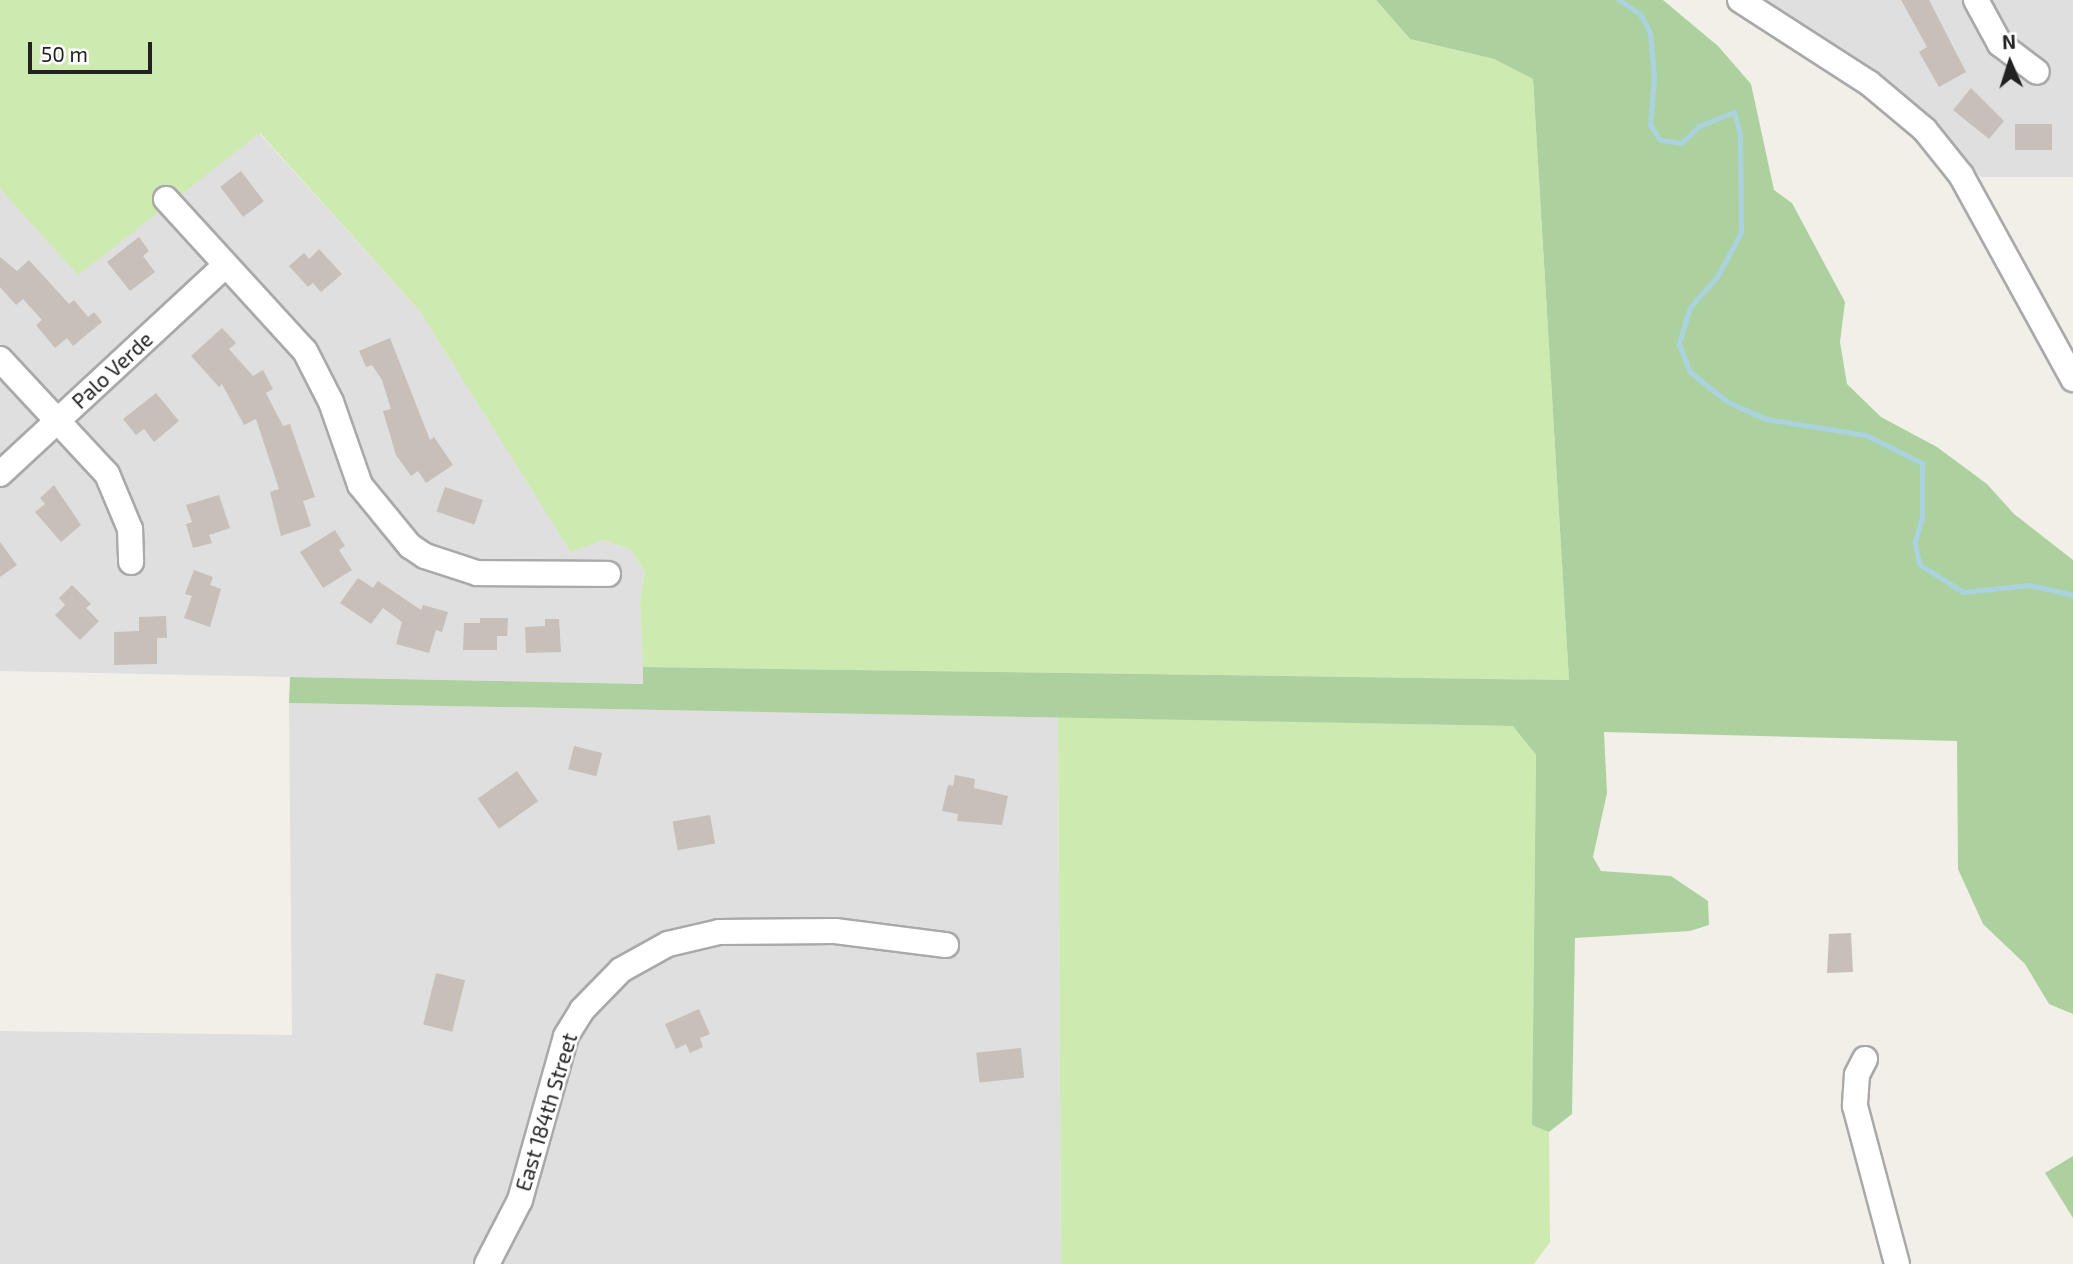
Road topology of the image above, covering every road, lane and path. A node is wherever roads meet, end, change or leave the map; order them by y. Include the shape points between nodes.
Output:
1 (1740, 0) edge
2 (1976, 0) edge
3 (2037, 72) dead end
4 (166, 199) dead end
5 (225, 266) junction
6 (0, 359) edge
7 (2071, 371) edge
8 (58, 421) junction
9 (0, 474) edge
10 (131, 562) dead end
11 (608, 574) dead end
12 (946, 946) dead end
13 (1865, 1059) dead end
14 (487, 1264) edge
15 (1897, 1264) edge

1 - 7 street via 1869,83 1925,131 1961,175
2 - 3 street via 2000,44
4 - 5 street
5 - 8 street, Palo Verde
5 - 11 street via 305,351 331,402 360,485 410,546 425,556 477,573
6 - 8 street
8 - 9 street, Palo Verde
8 - 10 street via 107,474 130,529
12 - 14 street, East 184th Street via 835,931 719,932 668,944 621,970 582,1010 566,1037 520,1200
13 - 15 street via 1857,1074 1854,1106

